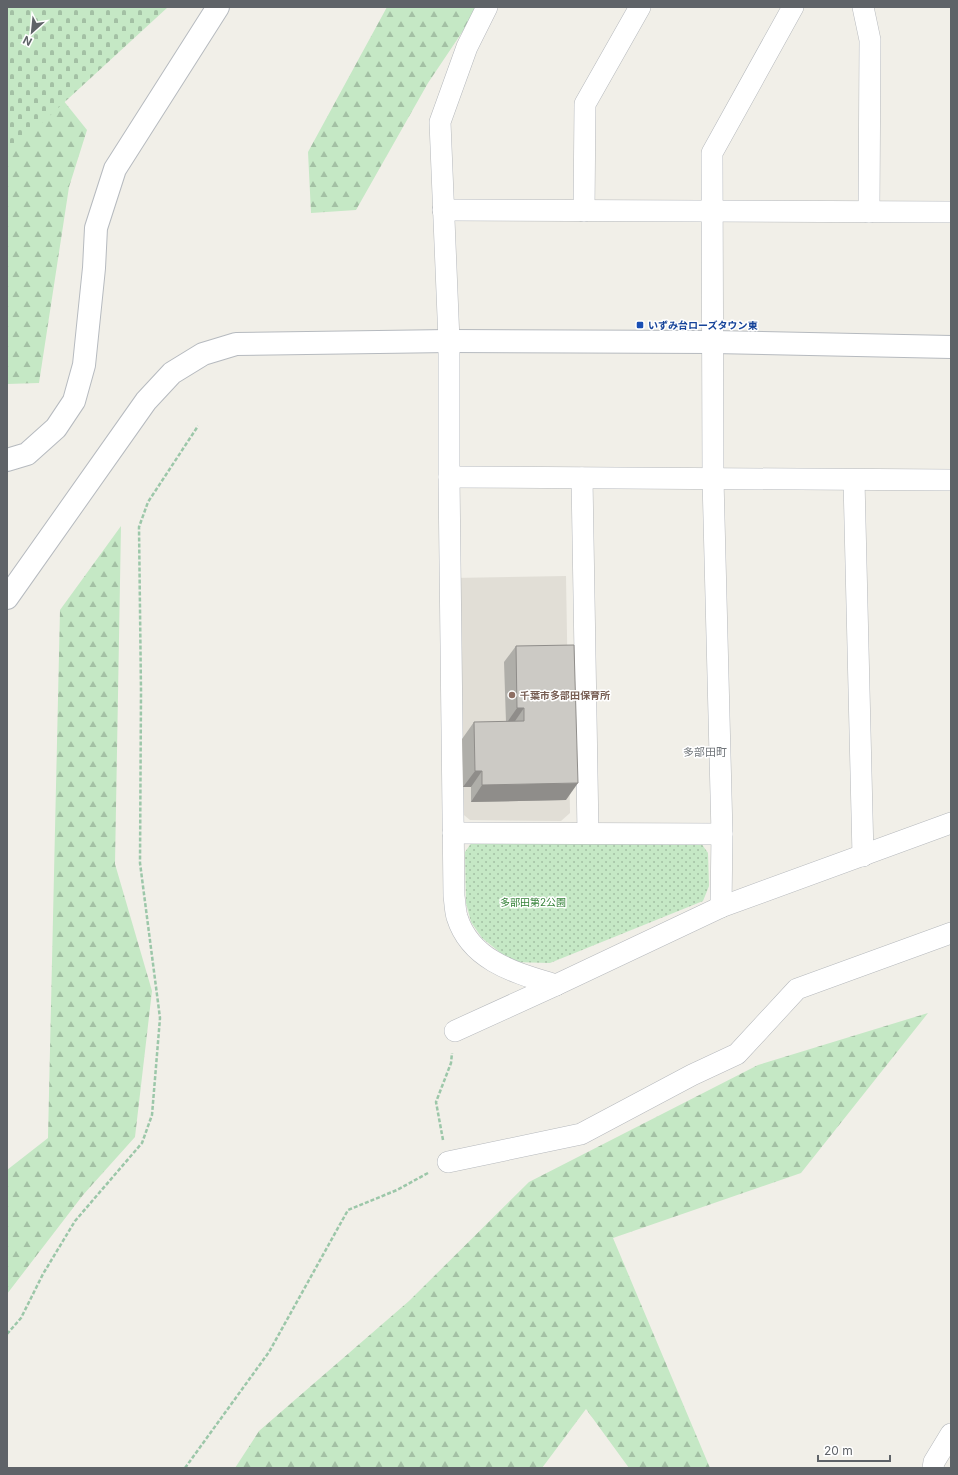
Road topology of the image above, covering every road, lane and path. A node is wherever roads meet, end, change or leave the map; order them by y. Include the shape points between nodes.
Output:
1 (218, 7) edge
2 (487, 7) edge
3 (640, 7) edge
4 (793, 7) edge
5 (863, 7) edge
6 (443, 210) junction
7 (584, 210) junction
8 (712, 211) junction
9 (869, 212) junction
10 (951, 212) edge
11 (450, 341) junction
12 (713, 342) junction
13 (951, 347) edge
14 (198, 426) dead end
15 (7, 460) edge
16 (448, 477) junction
17 (582, 478) junction
18 (713, 479) junction
19 (854, 480) junction
20 (951, 480) edge
21 (7, 598) edge
22 (951, 823) edge
23 (453, 833) junction
24 (588, 833) junction
25 (722, 834) junction
26 (863, 856) junction
27 (721, 907) junction
28 (951, 933) edge
29 (556, 985) junction
30 (455, 1032) joint
31 (448, 1162) junction
32 (7, 1334) edge
33 (951, 1434) edge
34 (185, 1468) edge
35 (933, 1468) edge

1 - 15 street via 115,169 96,228 84,365 74,401 56,428 45,439 27,454
2 - 6 street via 467,47 440,122
3 - 7 street via 585,104
4 - 8 street via 712,153
5 - 9 street via 870,40
6 - 7 street
6 - 11 street
7 - 8 street
8 - 9 street
8 - 12 street
9 - 10 street
11 - 12 street
11 - 16 street
11 - 21 street via 236,344 202,354 172,373 146,401
12 - 13 street
12 - 18 street
14 - 32 path via 148,502 139,527 140,863 160,1018 152,1115 142,1144 75,1221 43,1274 21,1318
16 - 17 street
16 - 23 street
17 - 18 street
17 - 24 street
18 - 19 street
18 - 25 street
19 - 20 street
19 - 26 street
22 - 26 street
23 - 24 street
23 - 29 street via 456,916 466,937 482,954 501,967
24 - 25 street
25 - 27 street
26 - 27 street
27 - 29 street
28 - 31 street via 797,988 737,1054 581,1134
29 - 30 street
30 - 31 path via 451,1063 436,1102
31 - 34 path via 397,1190 348,1210 270,1352
33 - 35 street

